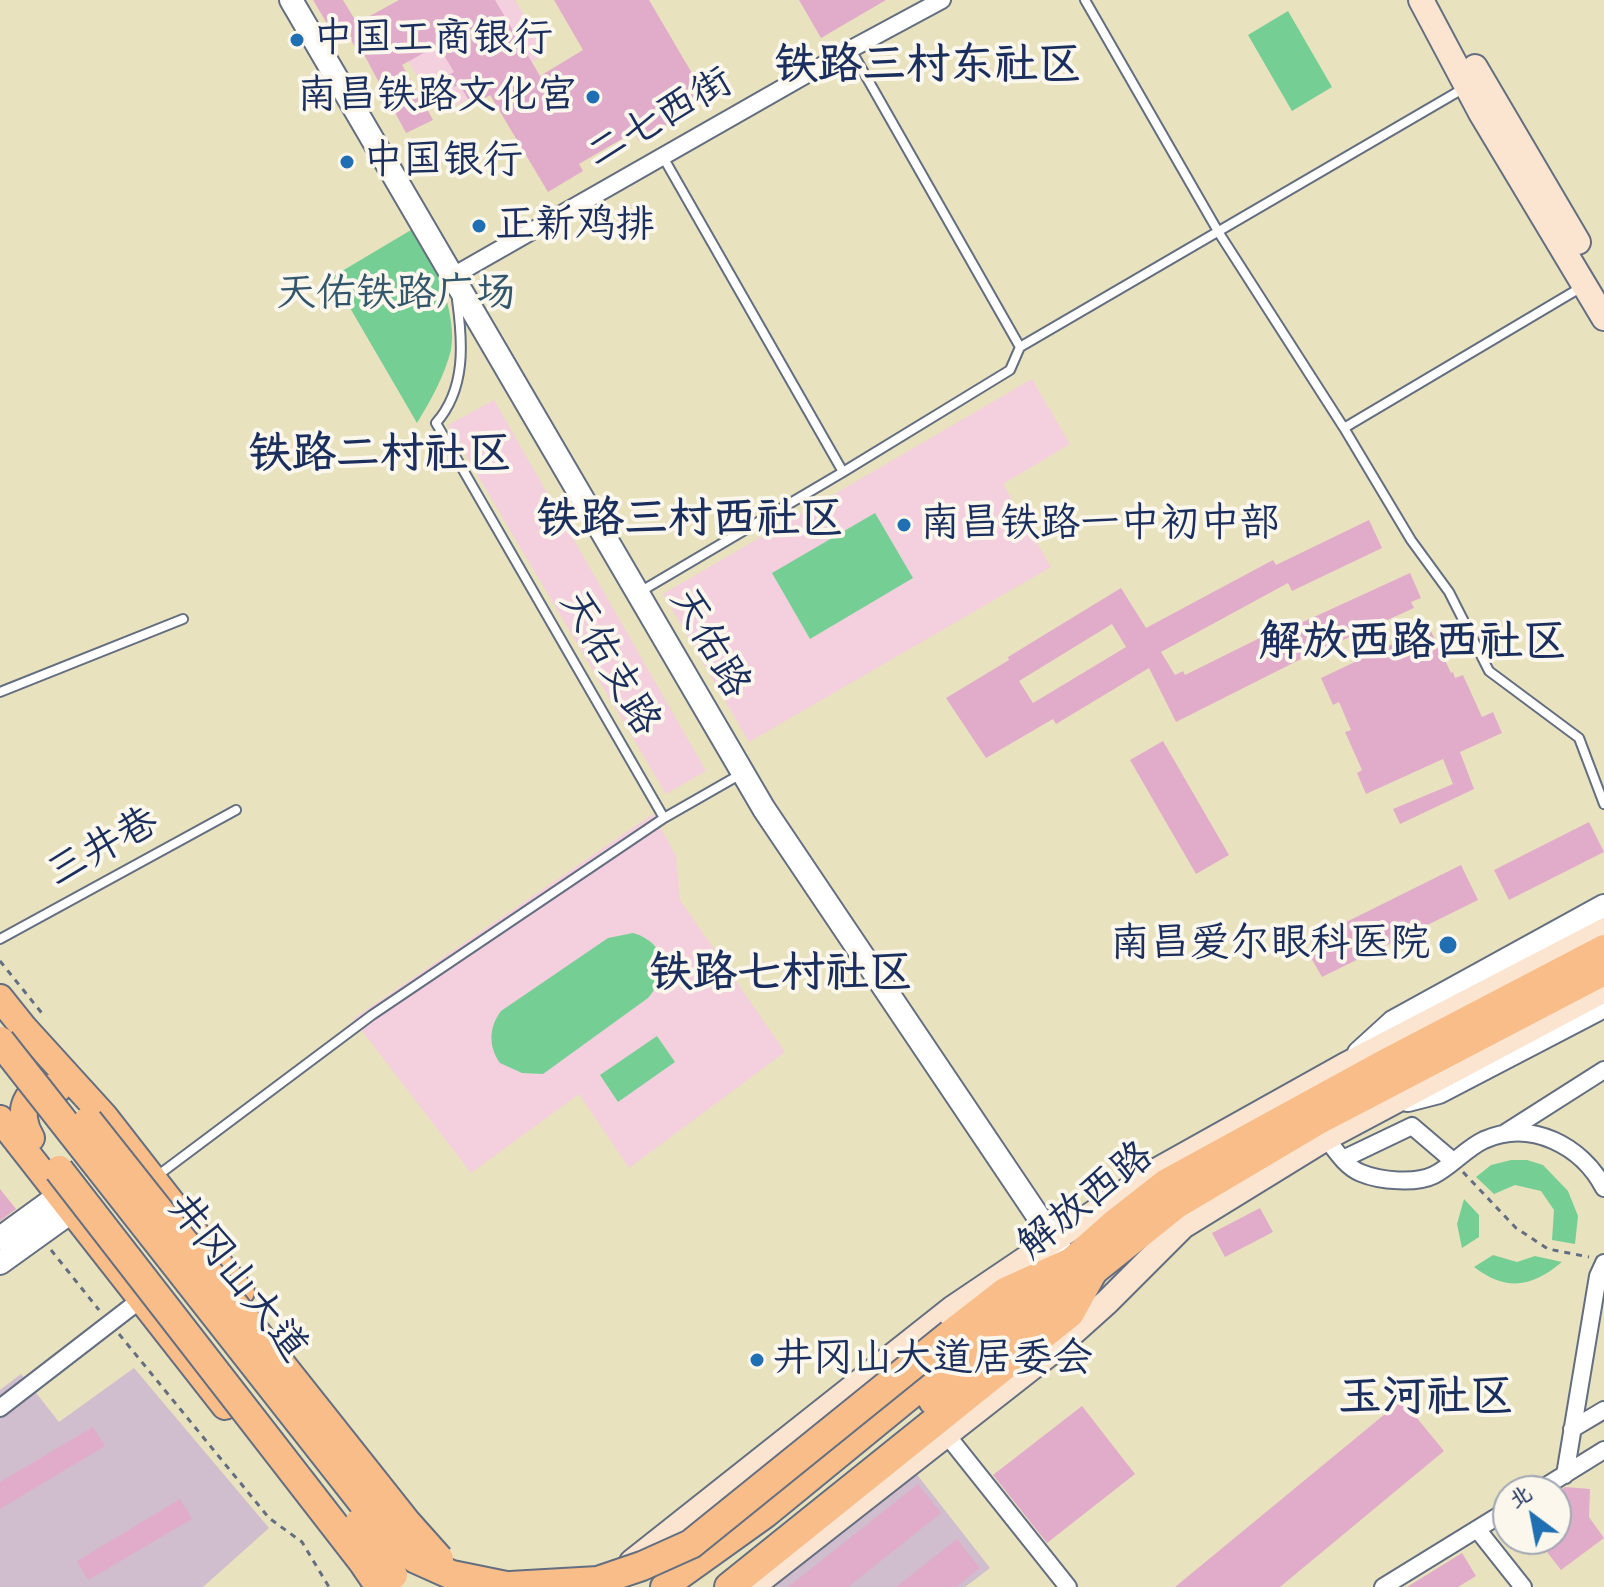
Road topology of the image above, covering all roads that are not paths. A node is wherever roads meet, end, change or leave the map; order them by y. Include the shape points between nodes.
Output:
1 (291, 0) edge
2 (942, 0) edge
3 (1085, 0) edge
4 (1421, 0) edge
5 (1439, 0) edge
6 (851, 49) junction
7 (1467, 87) junction
8 (662, 157) junction
9 (1219, 233) junction
10 (453, 276) junction
11 (1594, 285) edge
12 (1604, 318) edge
13 (1020, 347) junction
14 (1344, 428) junction
15 (843, 472) junction
16 (638, 593) junction
17 (183, 619) dead end
18 (0, 692) edge
19 (743, 773) junction
20 (1604, 804) edge
21 (236, 810) dead end
22 (664, 818) junction
23 (1604, 906) edge
24 (1604, 931) edge
25 (0, 939) edge
26 (1604, 948) edge
27 (1604, 972) edge
28 (1604, 990) edge
29 (0, 998) edge
30 (1604, 1006) edge
31 (12, 1035) edge
32 (1344, 1066) junction
33 (0, 1067) edge
34 (1604, 1070) edge
35 (1387, 1105) junction
36 (0, 1107) edge
37 (1272, 1107) junction
38 (82, 1112) junction
39 (0, 1119) edge
40 (1503, 1134) junction
41 (31, 1138) junction
42 (1316, 1144) junction
43 (1246, 1151) junction
44 (1343, 1159) junction
45 (1453, 1161) junction
46 (1156, 1171) junction
47 (1208, 1173) junction
48 (153, 1179) junction
49 (1604, 1188) edge
50 (62, 1193) junction
51 (1183, 1226) junction
52 (0, 1238) edge
53 (1072, 1259) junction
54 (1597, 1260) edge
55 (0, 1263) edge
56 (140, 1300) junction
57 (321, 1394) junction
58 (0, 1408) edge
59 (1604, 1410) edge
60 (1572, 1429) junction
61 (946, 1434) junction
62 (256, 1445) junction
63 (1604, 1450) edge
64 (1565, 1475) joint
65 (1492, 1520) edge
66 (1477, 1529) junction
67 (390, 1579) edge
68 (463, 1581) edge
69 (510, 1587) edge
70 (593, 1587) edge
71 (664, 1587) edge
72 (692, 1587) edge
73 (729, 1587) edge
74 (751, 1587) edge
75 (1068, 1587) edge
76 (1383, 1587) edge
77 (1523, 1587) edge

1 - 10 street, 天佑路
2 - 6 street, 二七西街
3 - 9 lane
4 - 7 main road
5 - 11 main road
6 - 8 street, 二七西街
6 - 13 lane
7 - 9 lane
7 - 11 main road
8 - 10 street, 二七西街
8 - 15 lane
9 - 13 lane
9 - 14 lane
10 - 16 street, 天佑路
10 - 22 lane, 天佑支路 via 462,357 448,409 436,423
11 - 12 main road
11 - 14 lane
13 - 15 lane via 1010,370
14 - 20 lane via 1449,592 1489,671 1579,738
15 - 16 lane
16 - 19 street, 天佑路
17 - 18 lane
19 - 22 lane
19 - 53 street, 天佑路
21 - 25 lane, 三井巷
22 - 48 lane via 372,1015
23 - 32 street via 1393,1022
24 - 32 main road
26 - 43 main road, 解放西路
27 - 43 main road, 解放西路 via 1317,1122
28 - 35 main road
29 - 31 main road
30 - 35 street via 1439,1092
31 - 38 main road
31 - 48 main road via 104,1116
31 - 67 highway, 井冈山大道, bridge via 386,1532
32 - 37 main road
33 - 67 highway, 井冈山大道, bridge via 374,1541
34 - 40 street
35 - 42 main road
36 - 41 main road
37 - 43 main road
37 - 46 main road
38 - 41 main road via 64,1091 48,1087 32,1093 22,1107 22,1124
38 - 68 highway, bridge via 406,1522
39 - 50 main road
40 - 45 street via 1487,1138
40 - 49 street via 1526,1133 1568,1147 1585,1160
41 - 50 main road
42 - 43 main road
42 - 44 street
42 - 51 main road
43 - 47 main road, 解放西路
44 - 45 street via 1361,1173 1413,1182
44 - 45 street via 1412,1126
46 - 47 main road
46 - 53 main road
47 - 51 main road
47 - 53 main road, 解放西路 via 1165,1183
48 - 57 main road
50 - 52 street
50 - 55 street via 39,1235
50 - 56 main road
50 - 67 highway, bridge via 363,1562
51 - 61 main road via 1049,1354
53 - 69 highway, bridge via 1005,1292 691,1544 598,1581
53 - 70 main road via 953,1308 645,1554
53 - 71 main road, 解放西路 via 766,1514
53 - 72 main road, 解放西路 via 773,1527
53 - 73 highway via 1070,1313
54 - 60 street
56 - 58 street
56 - 62 main road
57 - 62 main road via 293,1393 269,1407 261,1418
57 - 68 main road
59 - 60 street
60 - 64 street
61 - 74 main road
61 - 75 street
62 - 67 main road
63 - 64 street
65 - 66 street
66 - 76 street
66 - 77 street
67 - 68 highway, bridge
68 - 69 highway, bridge

